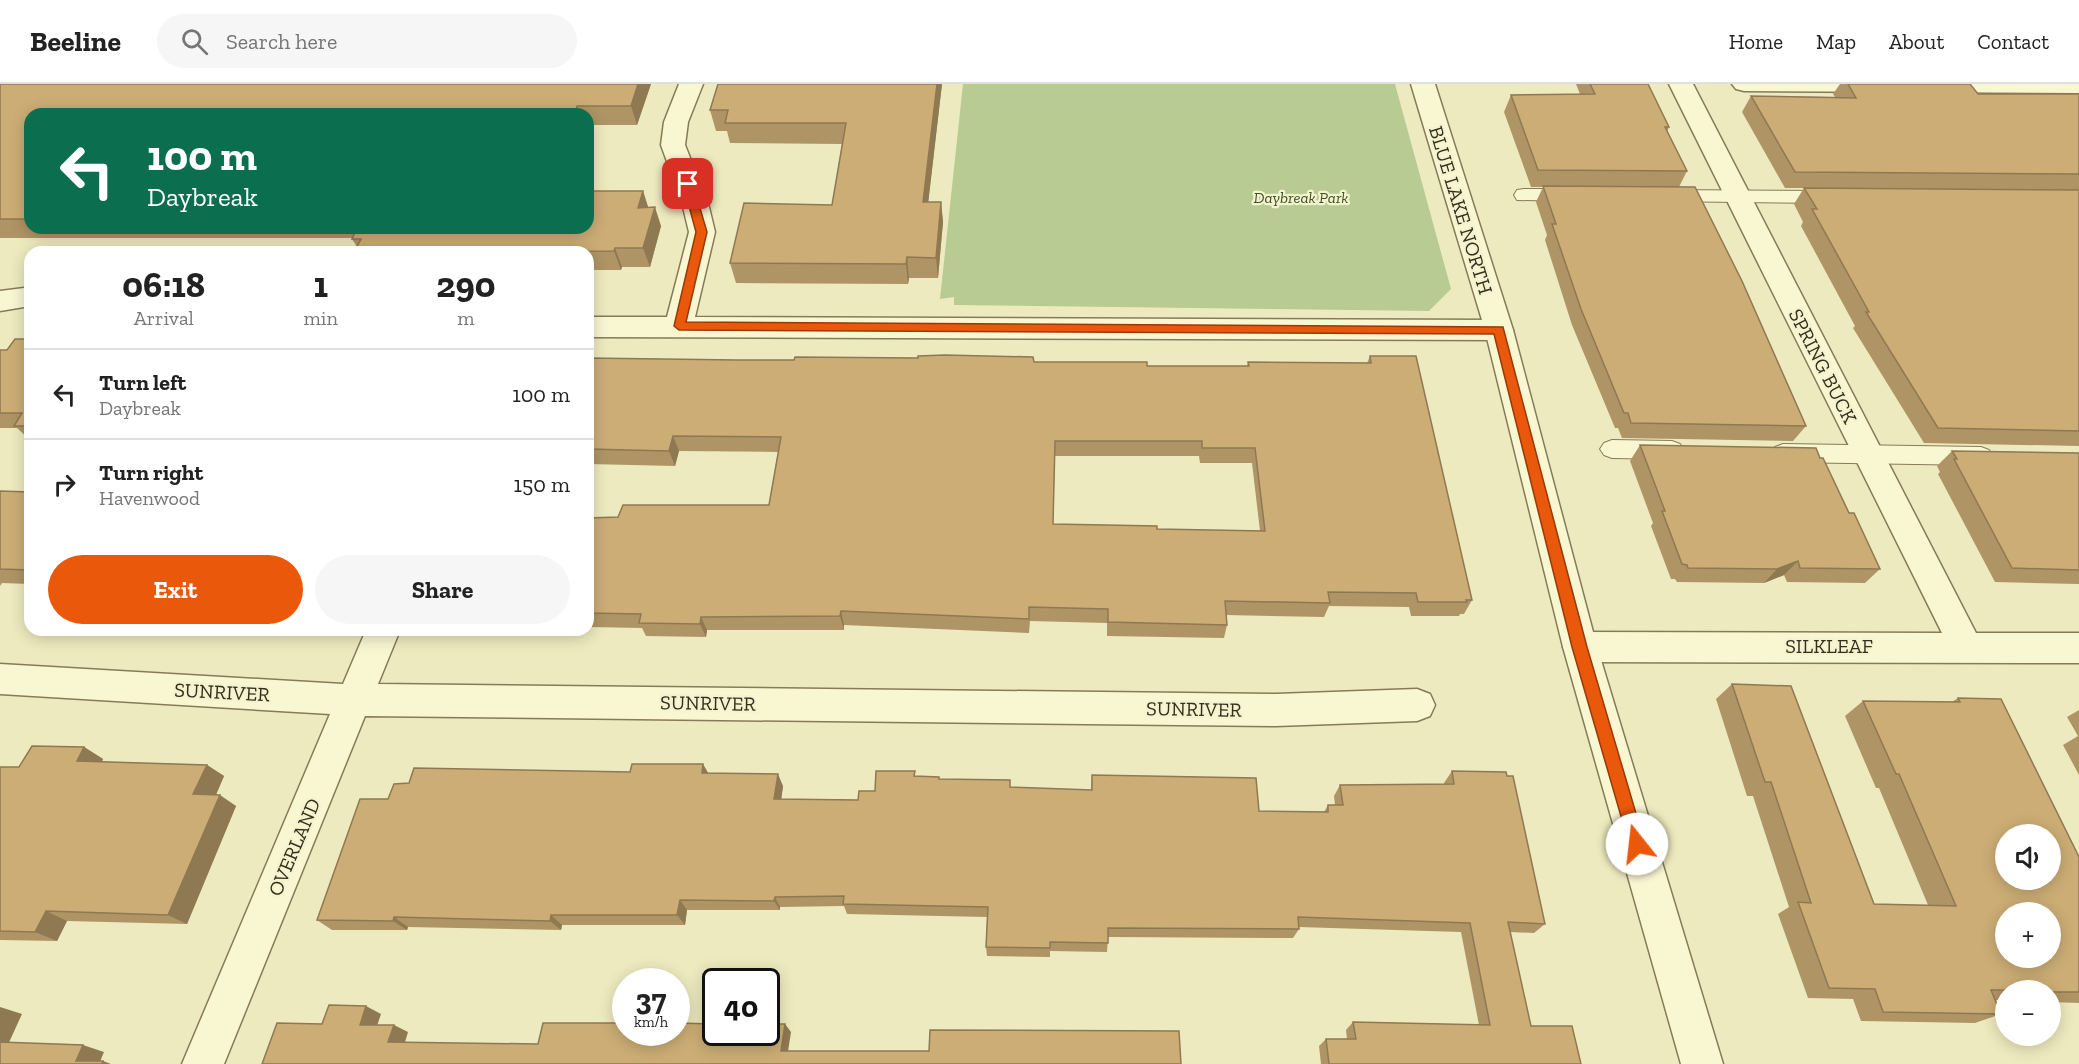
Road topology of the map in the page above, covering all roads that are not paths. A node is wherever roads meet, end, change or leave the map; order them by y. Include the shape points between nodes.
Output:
1 (691, 84) edge
2 (1423, 84) edge
3 (1681, 84) edge
4 (1744, 84) edge
5 (2079, 86) edge
6 (1524, 195) dead end
7 (1592, 195) edge
8 (1650, 196) edge
9 (1738, 196) junction
10 (1852, 197) edge
11 (679, 326) junction
12 (594, 327) edge
13 (1499, 330) junction
14 (1612, 449) dead end
15 (1693, 451) edge
16 (1762, 452) edge
17 (1869, 454) junction
18 (2008, 456) edge
19 (381, 636) edge
20 (1580, 647) junction
21 (1966, 647) junction
22 (2079, 648) edge
23 (0, 679) edge
24 (356, 700) junction
25 (1417, 705) dead end
26 (203, 1064) edge
27 (1702, 1064) edge

1 - 11 street via 676,122 673,146 702,232
2 - 13 street, BLUE LAKE NORTH
3 - 9 street, SPRING BUCK
4 - 5 street
6 - 7 lane
8 - 9 lane
9 - 10 lane
9 - 17 street, SPRING BUCK
11 - 12 street
11 - 13 street
13 - 20 street, BLUE LAKE NORTH
14 - 15 lane
16 - 17 lane
17 - 18 lane
17 - 21 street, SPRING BUCK
19 - 24 street, OVERLAND
20 - 21 street, SILKLEAF
20 - 27 street, BLUE LAKE NORTH
21 - 22 street, SILKLEAF
23 - 24 street, SUNRIVER
24 - 25 street, SUNRIVER via 1276,710
24 - 26 street, OVERLAND

